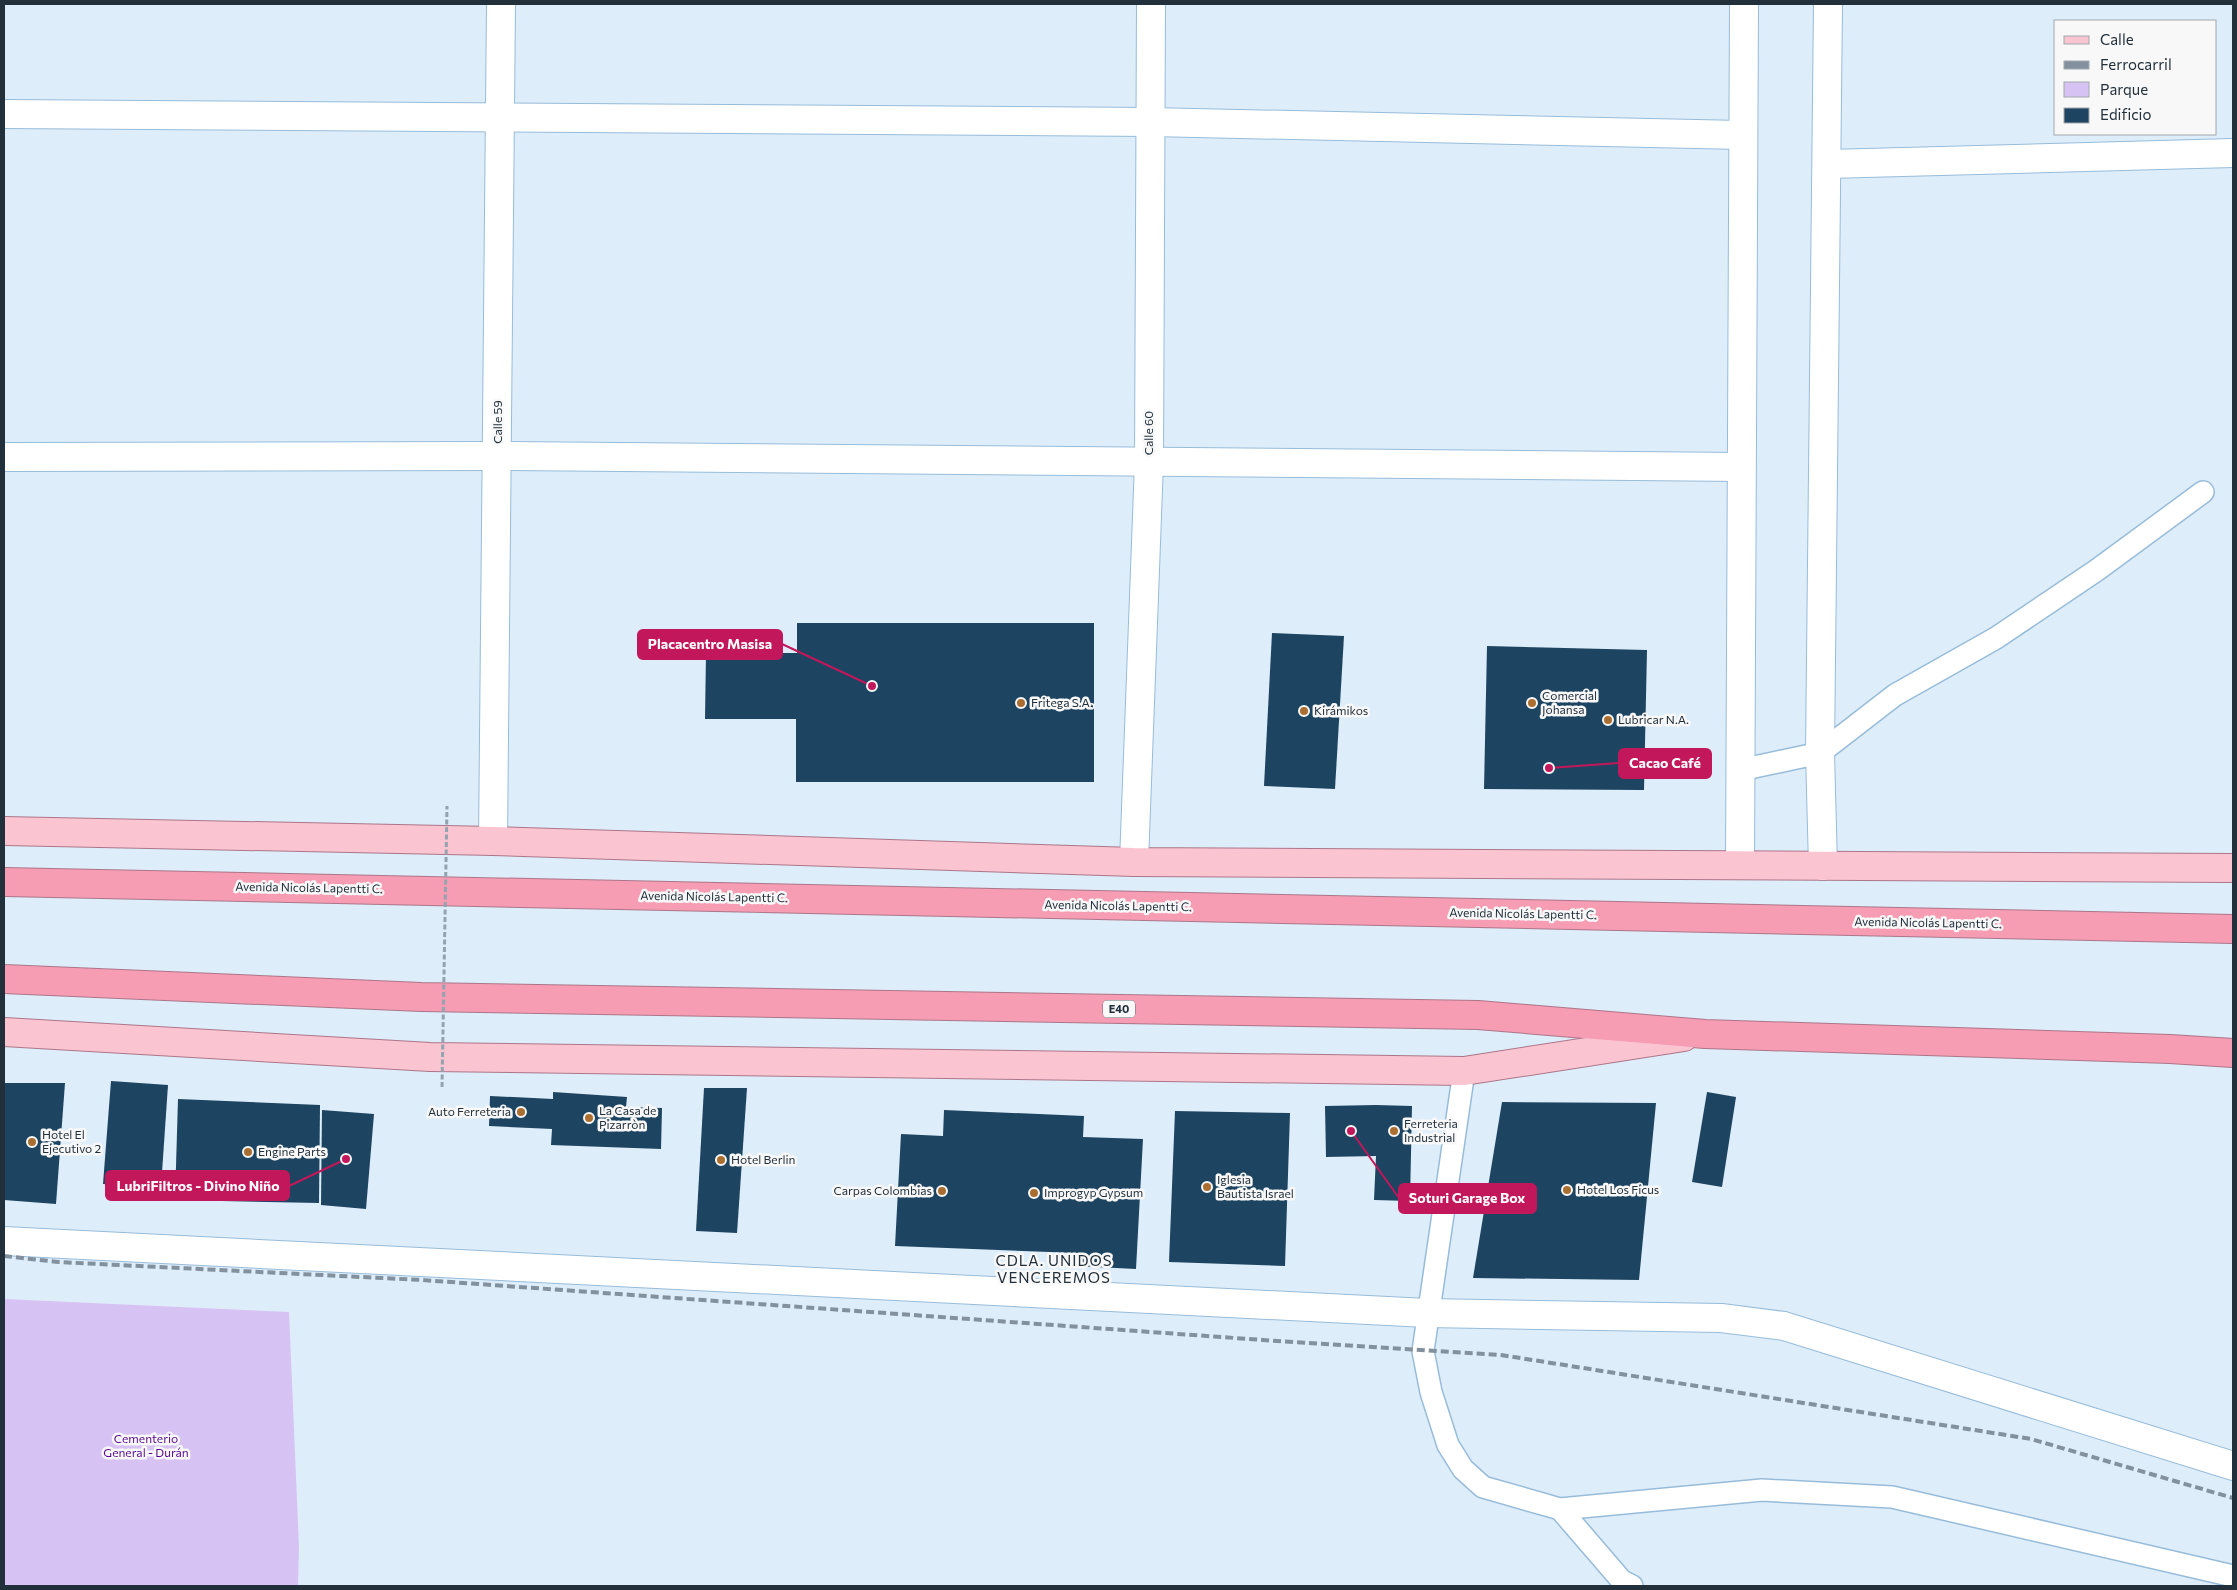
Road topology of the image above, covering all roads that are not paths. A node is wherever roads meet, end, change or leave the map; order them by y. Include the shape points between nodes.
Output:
1 (501, 4) edge
2 (1151, 4) edge
3 (1744, 4) edge
4 (1828, 4) edge
5 (4, 114) edge
6 (500, 118) junction
7 (1151, 122) junction
8 (1742, 134) junction
9 (2233, 153) edge
10 (1828, 164) junction
11 (4, 456) edge
12 (498, 456) junction
13 (1149, 463) junction
14 (1741, 467) junction
15 (2202, 492) dead end
16 (1820, 752) junction
17 (1740, 770) junction
18 (4, 831) edge
19 (493, 841) junction
20 (1134, 862) junction
21 (1740, 865) junction
22 (1822, 866) junction
23 (2233, 868) edge
24 (4, 882) edge
25 (2233, 929) edge
26 (4, 979) edge
27 (4, 1032) edge
28 (1705, 1034) junction
29 (2233, 1054) edge
30 (1464, 1071) junction
31 (4, 1241) edge
32 (1427, 1313) junction
33 (2233, 1466) edge
34 (1560, 1509) junction
35 (2233, 1576) edge
36 (1632, 1586) edge

1 - 6 street, Calle 59
2 - 7 street, Calle 60
3 - 8 street
4 - 10 street
5 - 6 street
6 - 7 street
6 - 12 street, Calle 59
7 - 8 street
7 - 13 street, Calle 60
8 - 14 street
9 - 10 street
10 - 16 street
11 - 12 street
12 - 13 street
12 - 19 street, Calle 59
13 - 14 street
13 - 20 street, Calle 60
14 - 17 street
15 - 16 lane via 2097,570 1996,638 1895,695
16 - 17 lane
16 - 22 street
17 - 21 street
18 - 19 main road
19 - 20 main road
20 - 21 main road
21 - 22 main road
22 - 23 main road
24 - 25 highway, Avenida Nicolás Lapentti C.
26 - 28 highway, E40 via 421,998 1478,1015
27 - 30 main road, E40 via 430,1057
28 - 29 highway, E40
28 - 30 main road, E40
30 - 32 lane
31 - 32 street
32 - 33 street via 1721,1318 1784,1326
32 - 34 lane via 1424,1351 1428,1376 1448,1445 1463,1469 1483,1487
34 - 35 lane via 1762,1490 1892,1497
34 - 36 lane via 1622,1581

